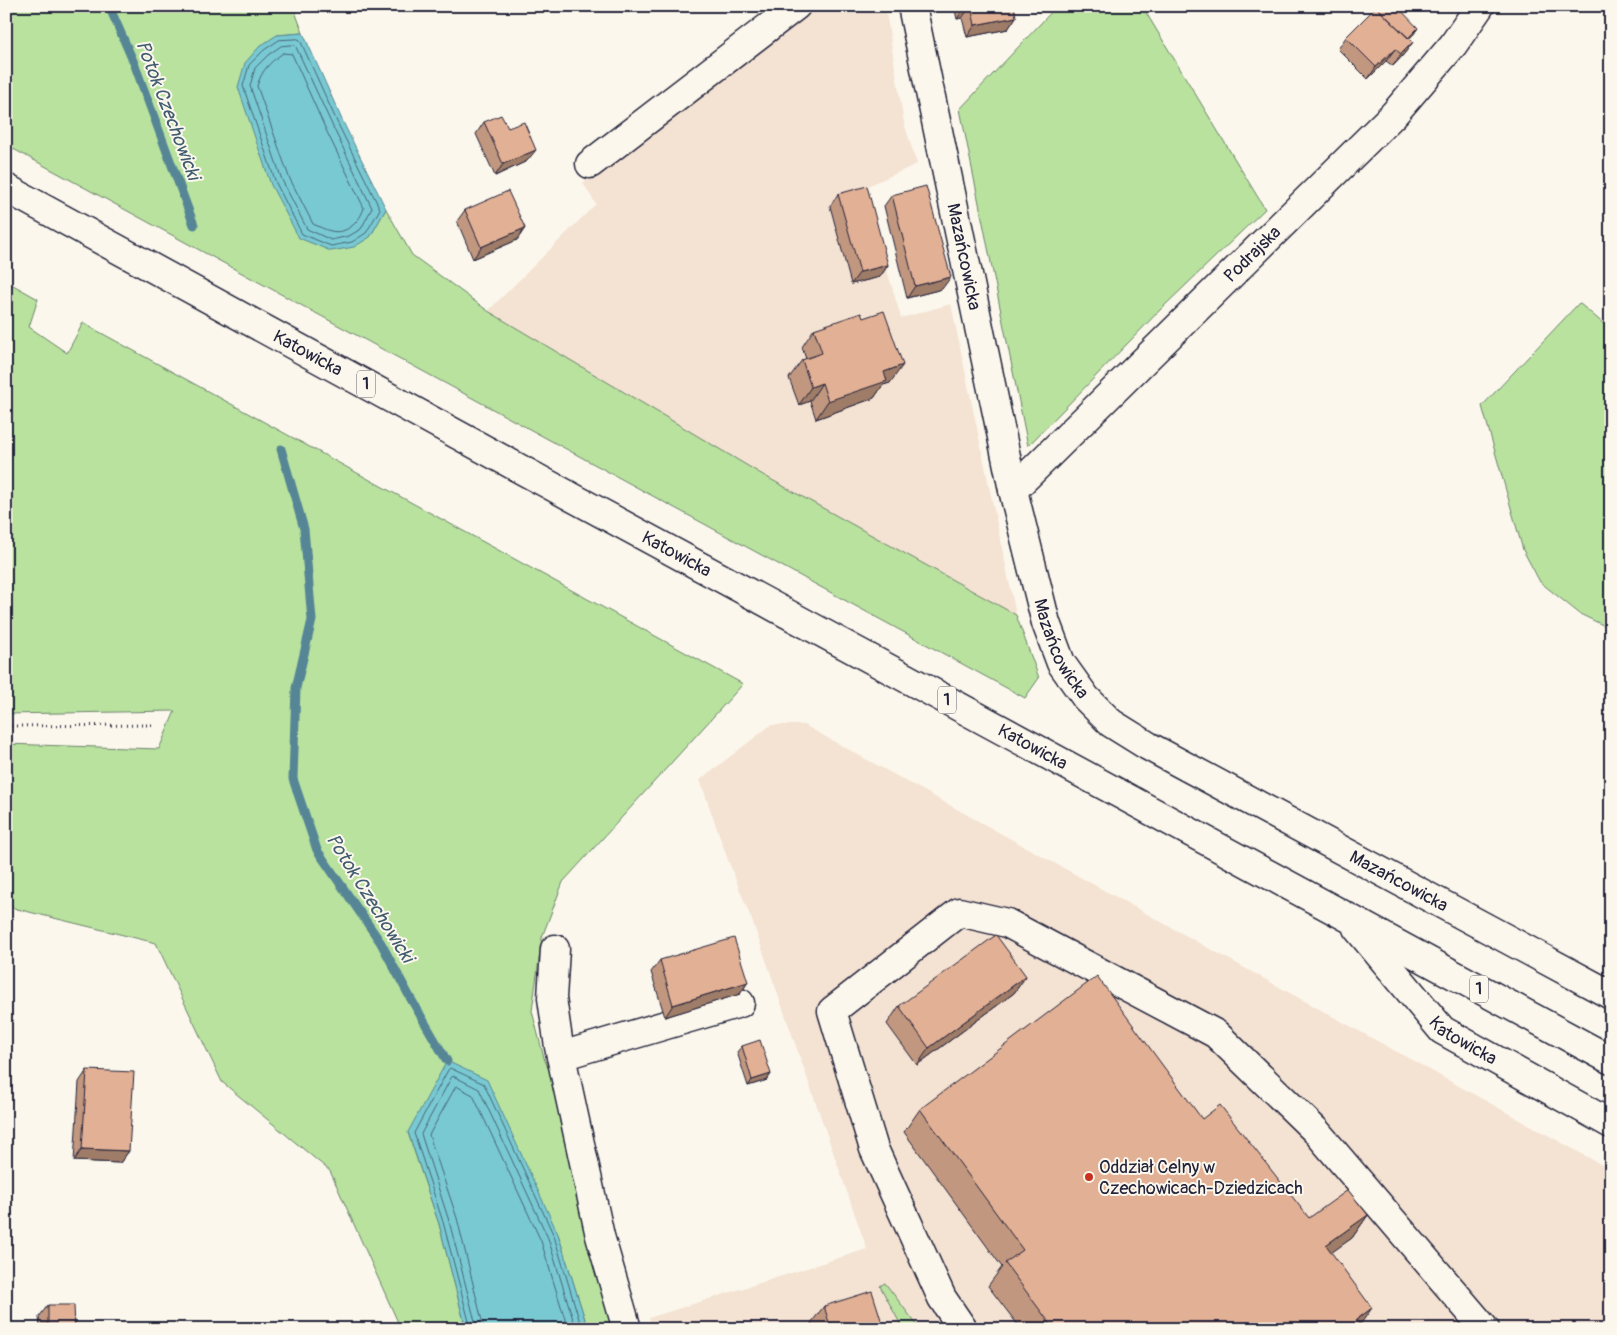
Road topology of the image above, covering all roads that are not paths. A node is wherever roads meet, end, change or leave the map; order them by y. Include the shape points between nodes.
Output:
1 (796, 6) edge
2 (912, 6) edge
3 (1480, 6) edge
4 (590, 164) dead end
5 (6, 188) edge
6 (1013, 490) junction
7 (1348, 917) junction
8 (555, 949) dead end
9 (1611, 995) edge
10 (740, 1003) dead end
11 (562, 1056) junction
12 (1611, 1060) edge
13 (1611, 1124) edge
14 (628, 1329) edge
15 (964, 1329) edge
16 (1485, 1329) edge

1 - 4 main road
2 - 6 main road, Mazańcowicka
3 - 6 main road, Podrajska via 1453,45 1394,114
5 - 7 main road, Katowicka / 1
6 - 9 main road, Mazańcowicka via 1046,623 1061,663 1086,698 1111,723 1148,746
7 - 12 main road, Katowicka / 1
7 - 13 main road, Katowicka / 1 via 1442,1030
8 - 11 main road via 552,998
10 - 11 main road
11 - 14 main road via 600,1236
15 - 16 main road via 942,1298 874,1149 832,1011 959,912 1007,923 1216,1034 1316,1131

